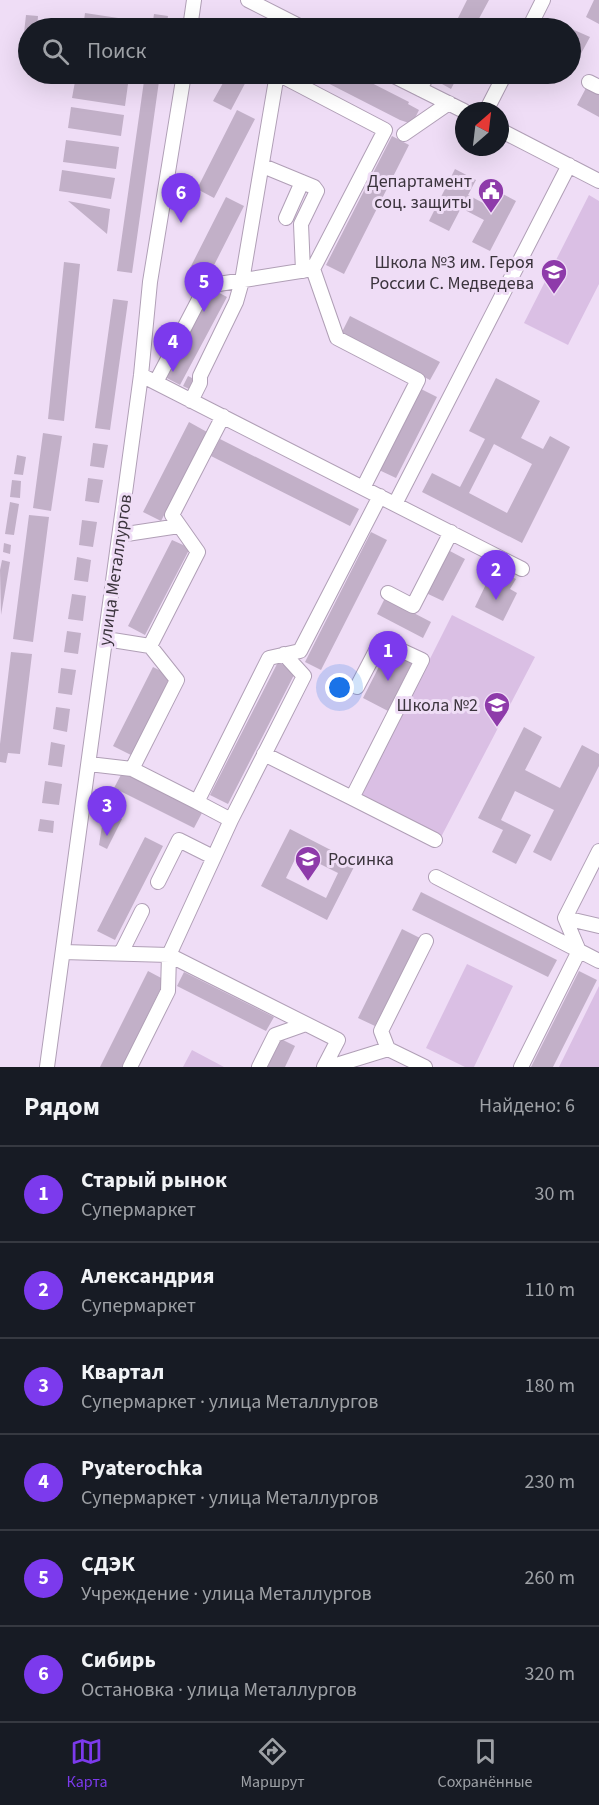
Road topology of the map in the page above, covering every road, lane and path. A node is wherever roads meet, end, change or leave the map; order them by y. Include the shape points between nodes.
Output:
1 (194, 0) edge
2 (248, 0) edge
3 (543, 0) edge
4 (191, 18) edge
5 (279, 18) edge
6 (534, 18) edge
7 (182, 84) edge
8 (275, 84) edge
9 (297, 84) edge
10 (410, 84) edge
11 (423, 84) edge
12 (501, 84) edge
13 (420, 89) junction
14 (491, 102) edge
15 (449, 103) junction
16 (455, 106) edge
17 (404, 134) dead end
18 (509, 135) edge
19 (569, 165) junction
20 (263, 166) junction
21 (599, 181) edge
22 (302, 182) junction
23 (286, 218) dead end
24 (308, 270) junction
25 (242, 281) junction
26 (141, 375) junction
27 (156, 382) junction
28 (191, 400) junction
29 (222, 416) junction
30 (363, 488) junction
31 (380, 496) junction
32 (395, 504) junction
33 (179, 526) junction
34 (451, 532) junction
35 (120, 535) junction
36 (522, 569) dead end
37 (388, 593) dead end
38 (106, 639) junction
39 (150, 646) junction
40 (284, 654) junction
41 (357, 687) dead end
42 (264, 754) junction
43 (89, 764) junction
44 (132, 769) junction
45 (352, 798) junction
46 (196, 802) junction
47 (231, 820) junction
48 (435, 840) dead end
49 (599, 851) edge
50 (213, 857) junction
51 (436, 876) dead end
52 (158, 882) dead end
53 (142, 912) dead end
54 (565, 918) junction
55 (599, 926) edge
56 (426, 941) dead end
57 (579, 951) junction
58 (63, 952) junction
59 (121, 953) junction
60 (169, 955) junction
61 (599, 961) edge
62 (306, 1024) junction
63 (388, 1049) junction
64 (47, 1067) edge
65 (130, 1067) edge
66 (259, 1067) edge
67 (324, 1067) edge
68 (330, 1067) edge
69 (424, 1067) edge
70 (521, 1067) edge

1 - 4 street
2 - 5 street
3 - 6 street
7 - 26 street, улица Металлургов via 150,282
8 - 20 street
9 - 24 street via 385,130
10 - 13 street
11 - 13 street
12 - 14 street
13 - 15 street
15 - 16 street
15 - 17 street
18 - 19 street
19 - 21 street
19 - 32 street
20 - 22 street
20 - 25 street
22 - 23 street
22 - 24 street via 317,191 301,224
24 - 25 street
24 - 30 street via 337,338 418,380
25 - 27 street via 206,286
25 - 28 street
26 - 27 street
26 - 35 street, улица Металлургов
27 - 28 street
28 - 29 street
29 - 30 street
29 - 33 street via 172,515
30 - 31 street
31 - 32 street
31 - 40 street via 300,651
32 - 34 street
33 - 35 street
33 - 39 street via 198,552
34 - 36 street
34 - 37 street via 413,606
35 - 38 street, улица Металлургов
38 - 39 street
38 - 43 street, улица Металлургов
39 - 44 street via 177,680
40 - 42 street via 304,676
40 - 46 street via 269,658
41 - 45 street via 381,640 422,660
42 - 45 street
42 - 47 street
43 - 44 street
43 - 58 street, улица Металлургов
44 - 46 street
45 - 48 street
46 - 47 street
47 - 50 street
49 - 54 street
50 - 52 street via 179,840
50 - 60 street
51 - 57 street
53 - 59 street
54 - 55 street
54 - 57 street
56 - 63 street via 381,1031
57 - 61 street
57 - 70 street
58 - 59 street
58 - 64 street, улица Металлургов
59 - 60 street
60 - 62 street
60 - 65 street via 168,991
62 - 66 street via 274,1035
62 - 67 street via 338,1040
63 - 68 street
63 - 69 street

